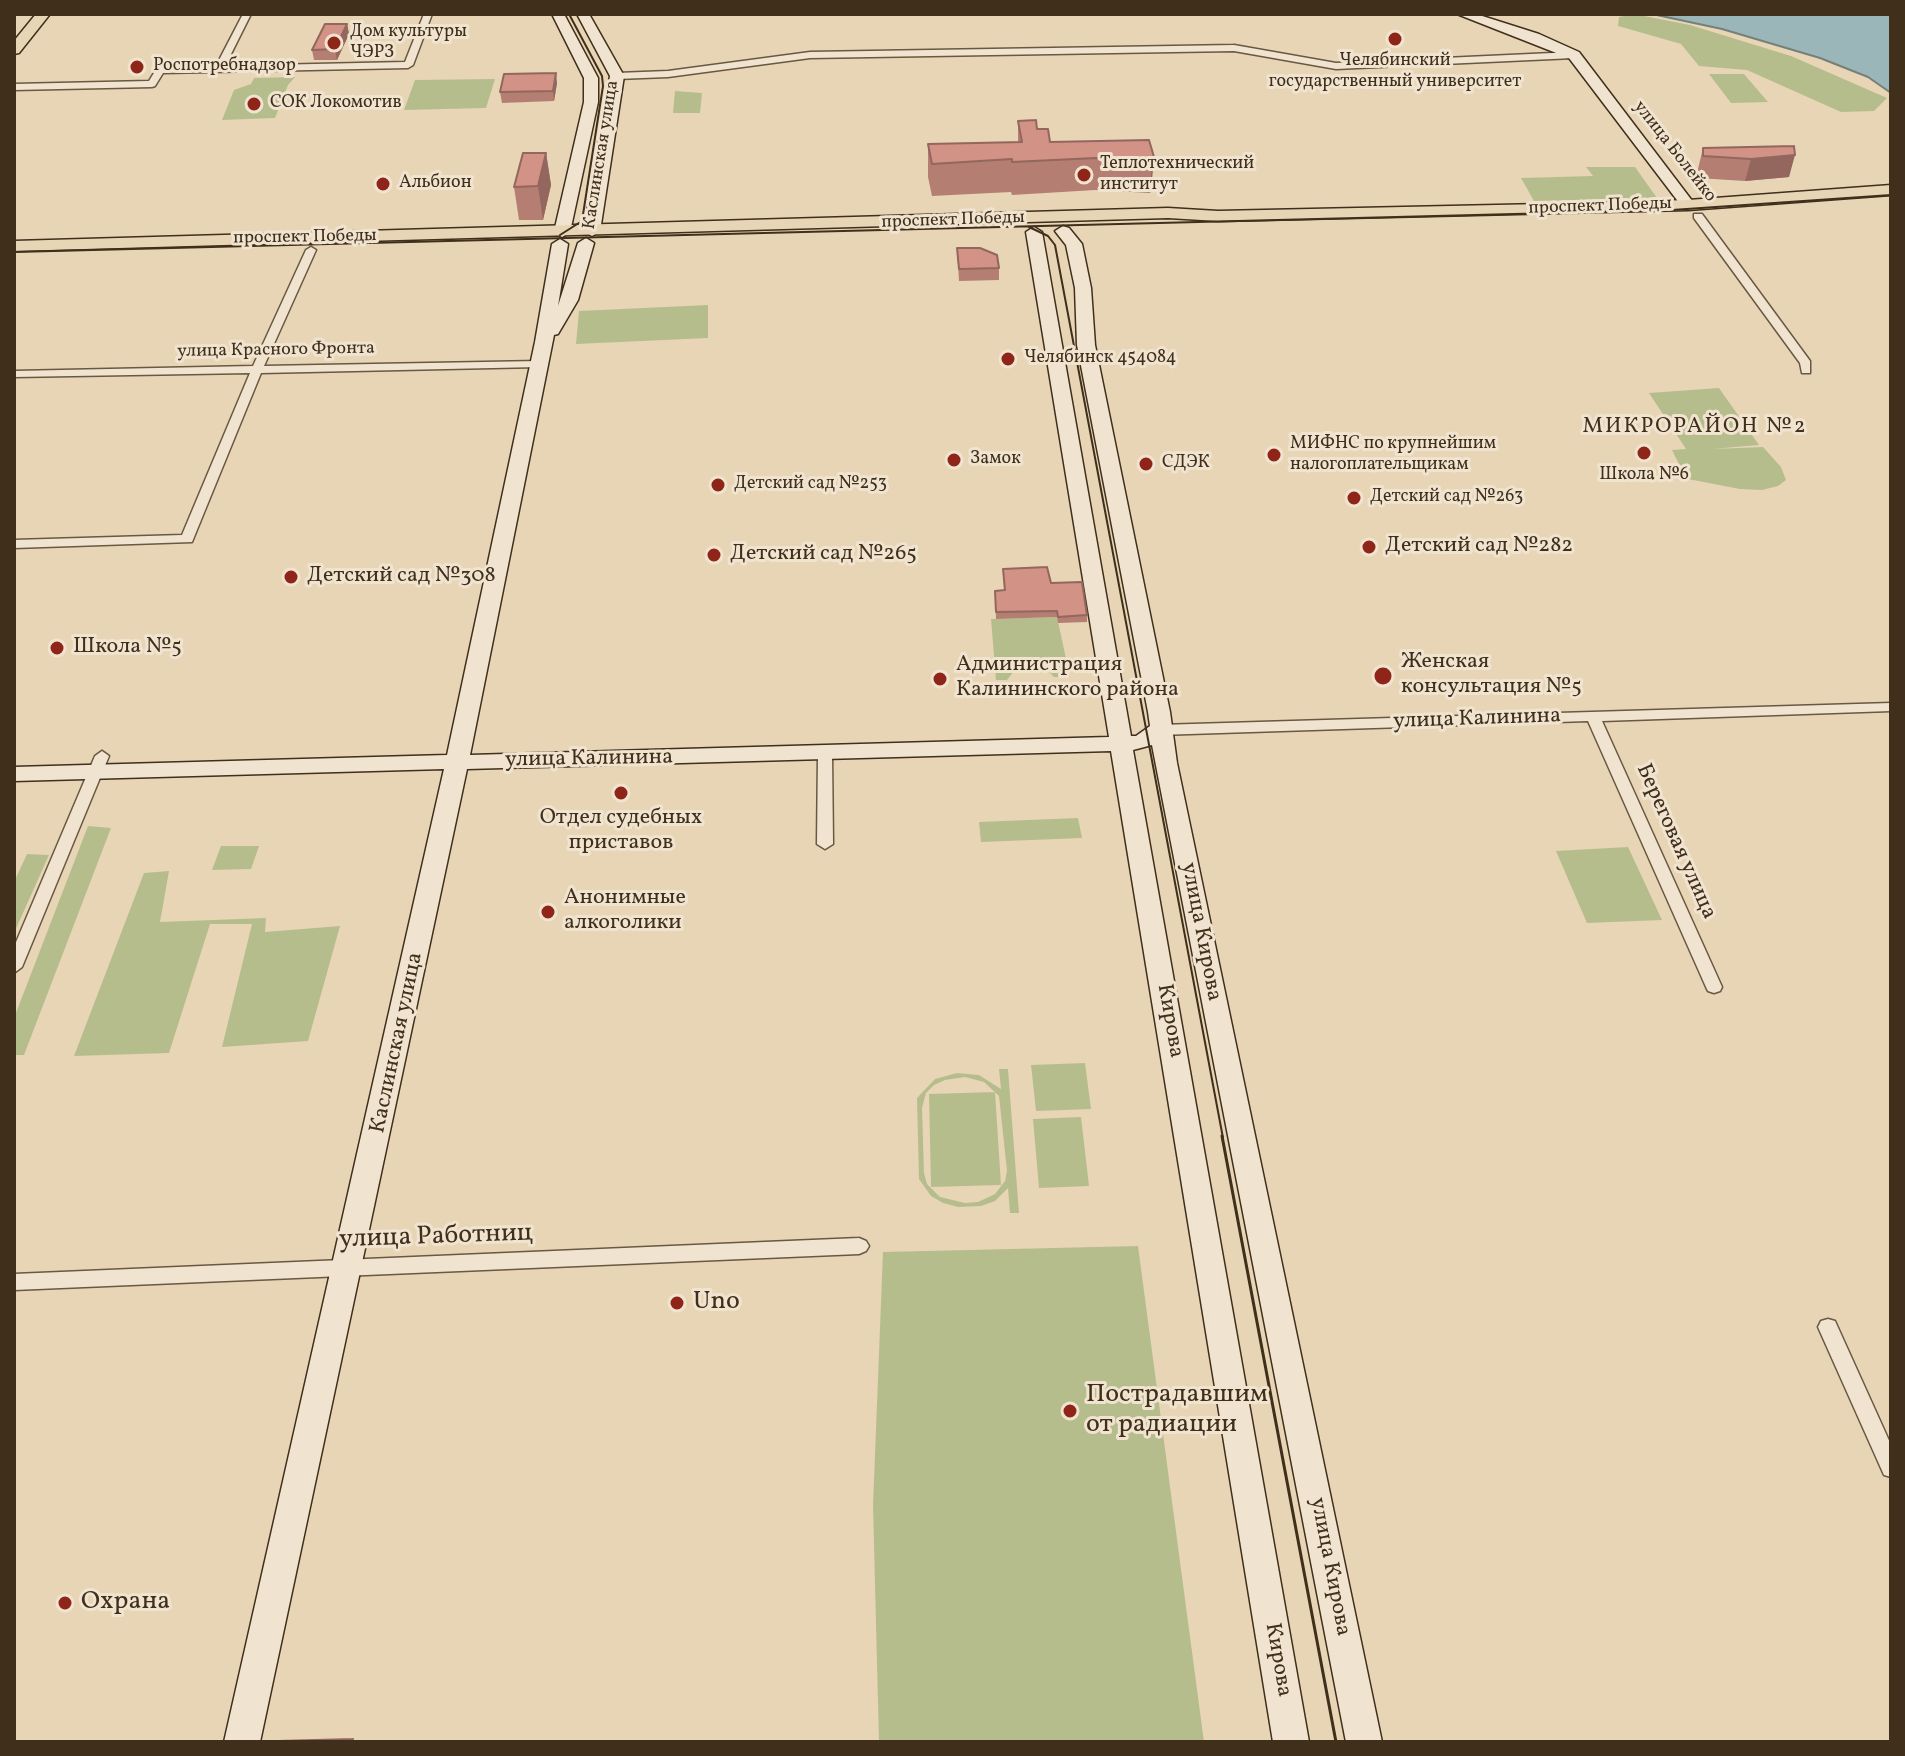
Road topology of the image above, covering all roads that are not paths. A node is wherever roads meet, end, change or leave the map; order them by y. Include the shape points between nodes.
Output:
1 (28, 14) edge
2 (43, 14) edge
3 (247, 14) edge
4 (428, 14) edge
5 (558, 14) edge
6 (583, 14) edge
7 (1463, 14) edge
8 (14, 30) edge
9 (14, 50) edge
10 (1574, 55) junction
11 (219, 69) junction
12 (617, 76) junction
13 (14, 87) edge
14 (1891, 190) edge
15 (1891, 203) edge
16 (1693, 210) junction
17 (1047, 219) junction
18 (1063, 231) junction
19 (1034, 232) junction
20 (589, 237) junction
21 (561, 238) junction
22 (14, 246) edge
23 (311, 250) junction
24 (14, 258) edge
25 (544, 342) junction
26 (539, 364) junction
27 (257, 369) junction
28 (1806, 371) dead end
29 (14, 374) edge
30 (14, 544) edge
31 (1891, 707) edge
32 (1593, 716) junction
33 (1159, 730) junction
34 (1121, 737) junction
35 (825, 754) junction
36 (458, 755) junction
37 (14, 758) edge
38 (98, 764) junction
39 (14, 774) edge
40 (825, 844) dead end
41 (14, 967) edge
42 (1714, 987) dead end
43 (859, 1246) dead end
44 (349, 1268) junction
45 (14, 1282) edge
46 (1828, 1327) dead end
47 (1891, 1468) edge
48 (242, 1742) edge
49 (1291, 1742) edge
50 (1364, 1742) edge

1 - 8 main road
2 - 9 main road
3 - 11 street
4 - 11 street via 408,65
5 - 21 main road, Каслинская улица via 591,78 591,102
6 - 12 main road, Каслинская улица
7 - 10 main road, улица Болейко
10 - 12 street via 1336,66 1234,48 810,55
10 - 16 main road, улица Болейко
11 - 13 street via 160,70 152,84
12 - 20 main road, Каслинская улица
14 - 16 main road, проспект Победы
15 - 16 main road, проспект Победы
16 - 17 main road, проспект Победы
16 - 18 main road, проспект Победы
16 - 28 street, улица Болейко via 1806,363
17 - 18 main road, улица Кирова
17 - 19 main road
17 - 20 main road, проспект Победы
18 - 19 main road, проспект Победы
18 - 33 main road, улица Кирова via 1074,244 1083,288 1086,345
19 - 20 main road, проспект Победы
19 - 34 main road, Кирова
20 - 21 main road, проспект Победы
20 - 25 main road, Каслинская улица via 570,300
21 - 22 main road, проспект Победы
21 - 23 main road, проспект Победы
21 - 25 main road, Каслинская улица
23 - 24 main road, проспект Победы
23 - 27 street
25 - 26 main road, Каслинская улица
26 - 27 street, улица Красного Фронта
26 - 36 main road, Каслинская улица
27 - 29 street, улица Красного Фронта
27 - 30 street via 187,539
31 - 32 street, улица Калинина
32 - 33 street, улица Калинина
32 - 42 street, Береговая улица
33 - 34 main road, улица Калинина
33 - 50 main road, улица Кирова
34 - 35 main road, улица Калинина
34 - 36 main road, улица Калинина
34 - 49 main road, Кирова
35 - 36 main road, улица Калинина
35 - 40 street
36 - 38 main road, улица Калинина
36 - 44 main road, Каслинская улица
37 - 38 main road, улица Калинина
38 - 39 main road, улица Калинина
38 - 41 street
43 - 44 street, улица Работниц
44 - 45 street, улица Работниц
44 - 48 main road, Каслинская улица
46 - 47 street

